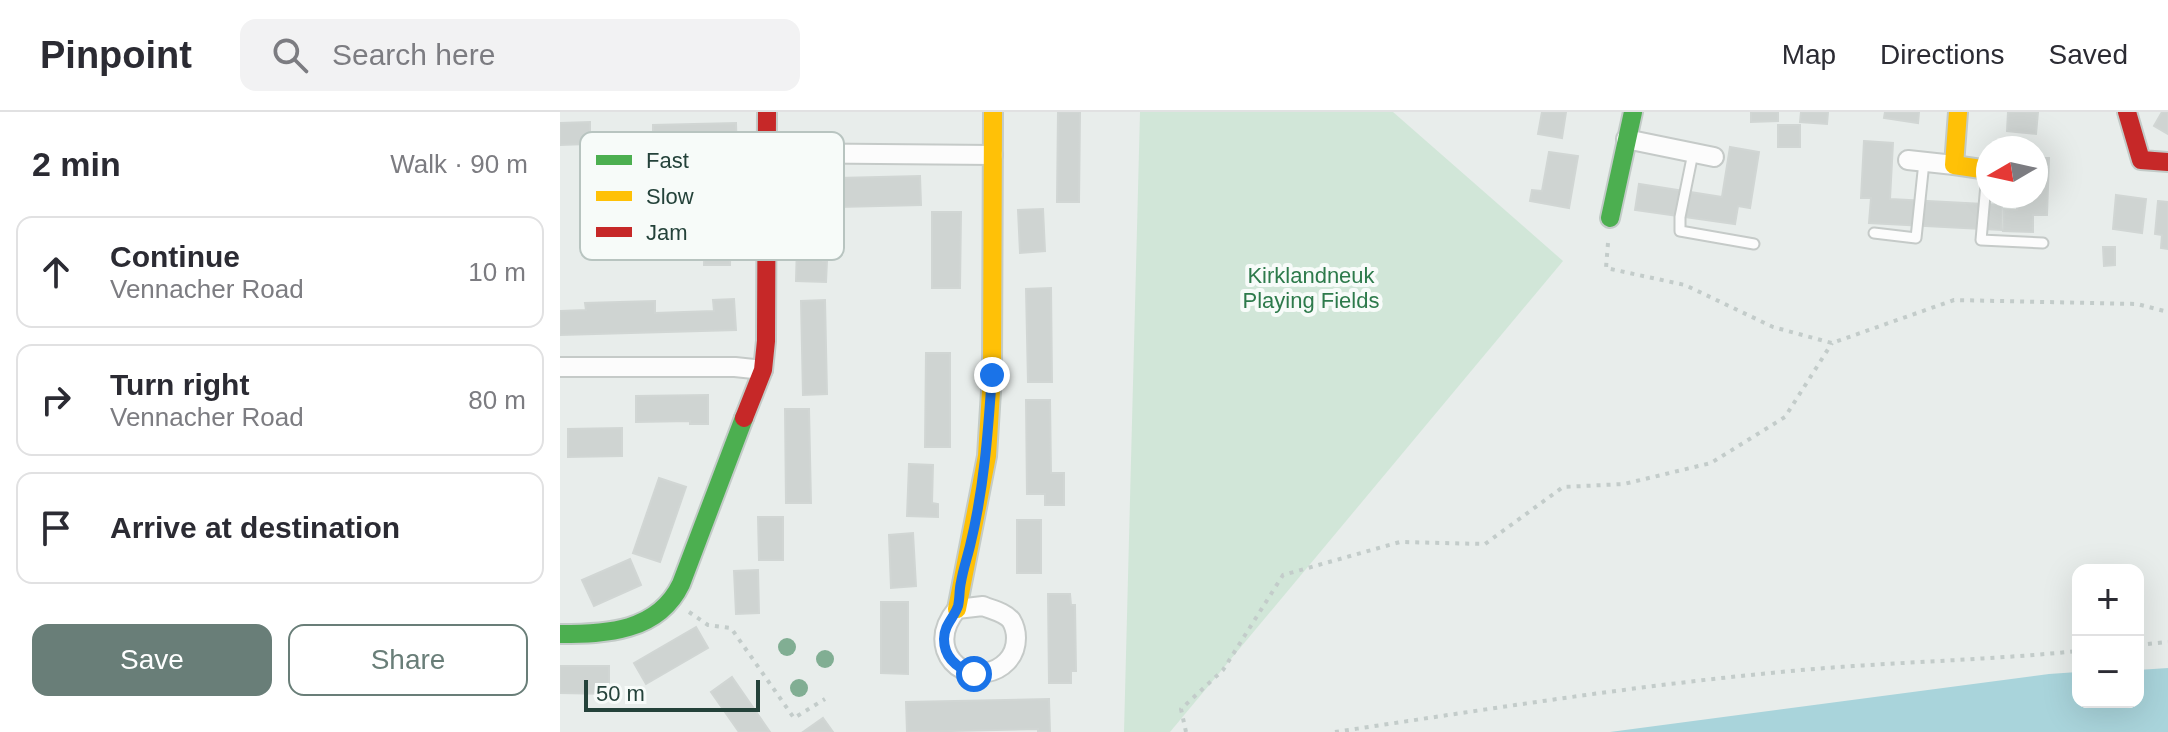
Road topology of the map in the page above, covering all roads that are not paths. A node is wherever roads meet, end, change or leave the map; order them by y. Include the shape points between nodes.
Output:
1 (767, 112) edge
2 (993, 112) edge
3 (1633, 112) edge
4 (1958, 112) edge
5 (2127, 112) edge
6 (767, 132) edge
7 (1626, 139) junction
8 (1693, 153) junction
9 (844, 154) edge
10 (993, 155) junction
11 (1714, 157) dead end
12 (1916, 161) joint
13 (2168, 162) edge
14 (1954, 165) junction
15 (1976, 168) edge
16 (1984, 208) edge
17 (1610, 218) road end
18 (1874, 233) dead end
19 (2043, 243) dead end
20 (1754, 244) dead end
21 (766, 260) edge
22 (560, 367) edge
23 (763, 370) junction
24 (957, 609) dead end
25 (560, 634) edge

1 - 6 street
2 - 10 street
3 - 7 street
4 - 14 street
5 - 13 street via 2141,160
7 - 8 street
7 - 17 street
8 - 11 street
8 - 20 lane via 1680,231
9 - 10 street
10 - 24 street via 987,456
12 - 14 street
12 - 18 lane via 1916,238
14 - 15 street
16 - 19 lane via 1981,240
21 - 23 street
22 - 23 street
23 - 25 street via 675,595 657,615 633,628

